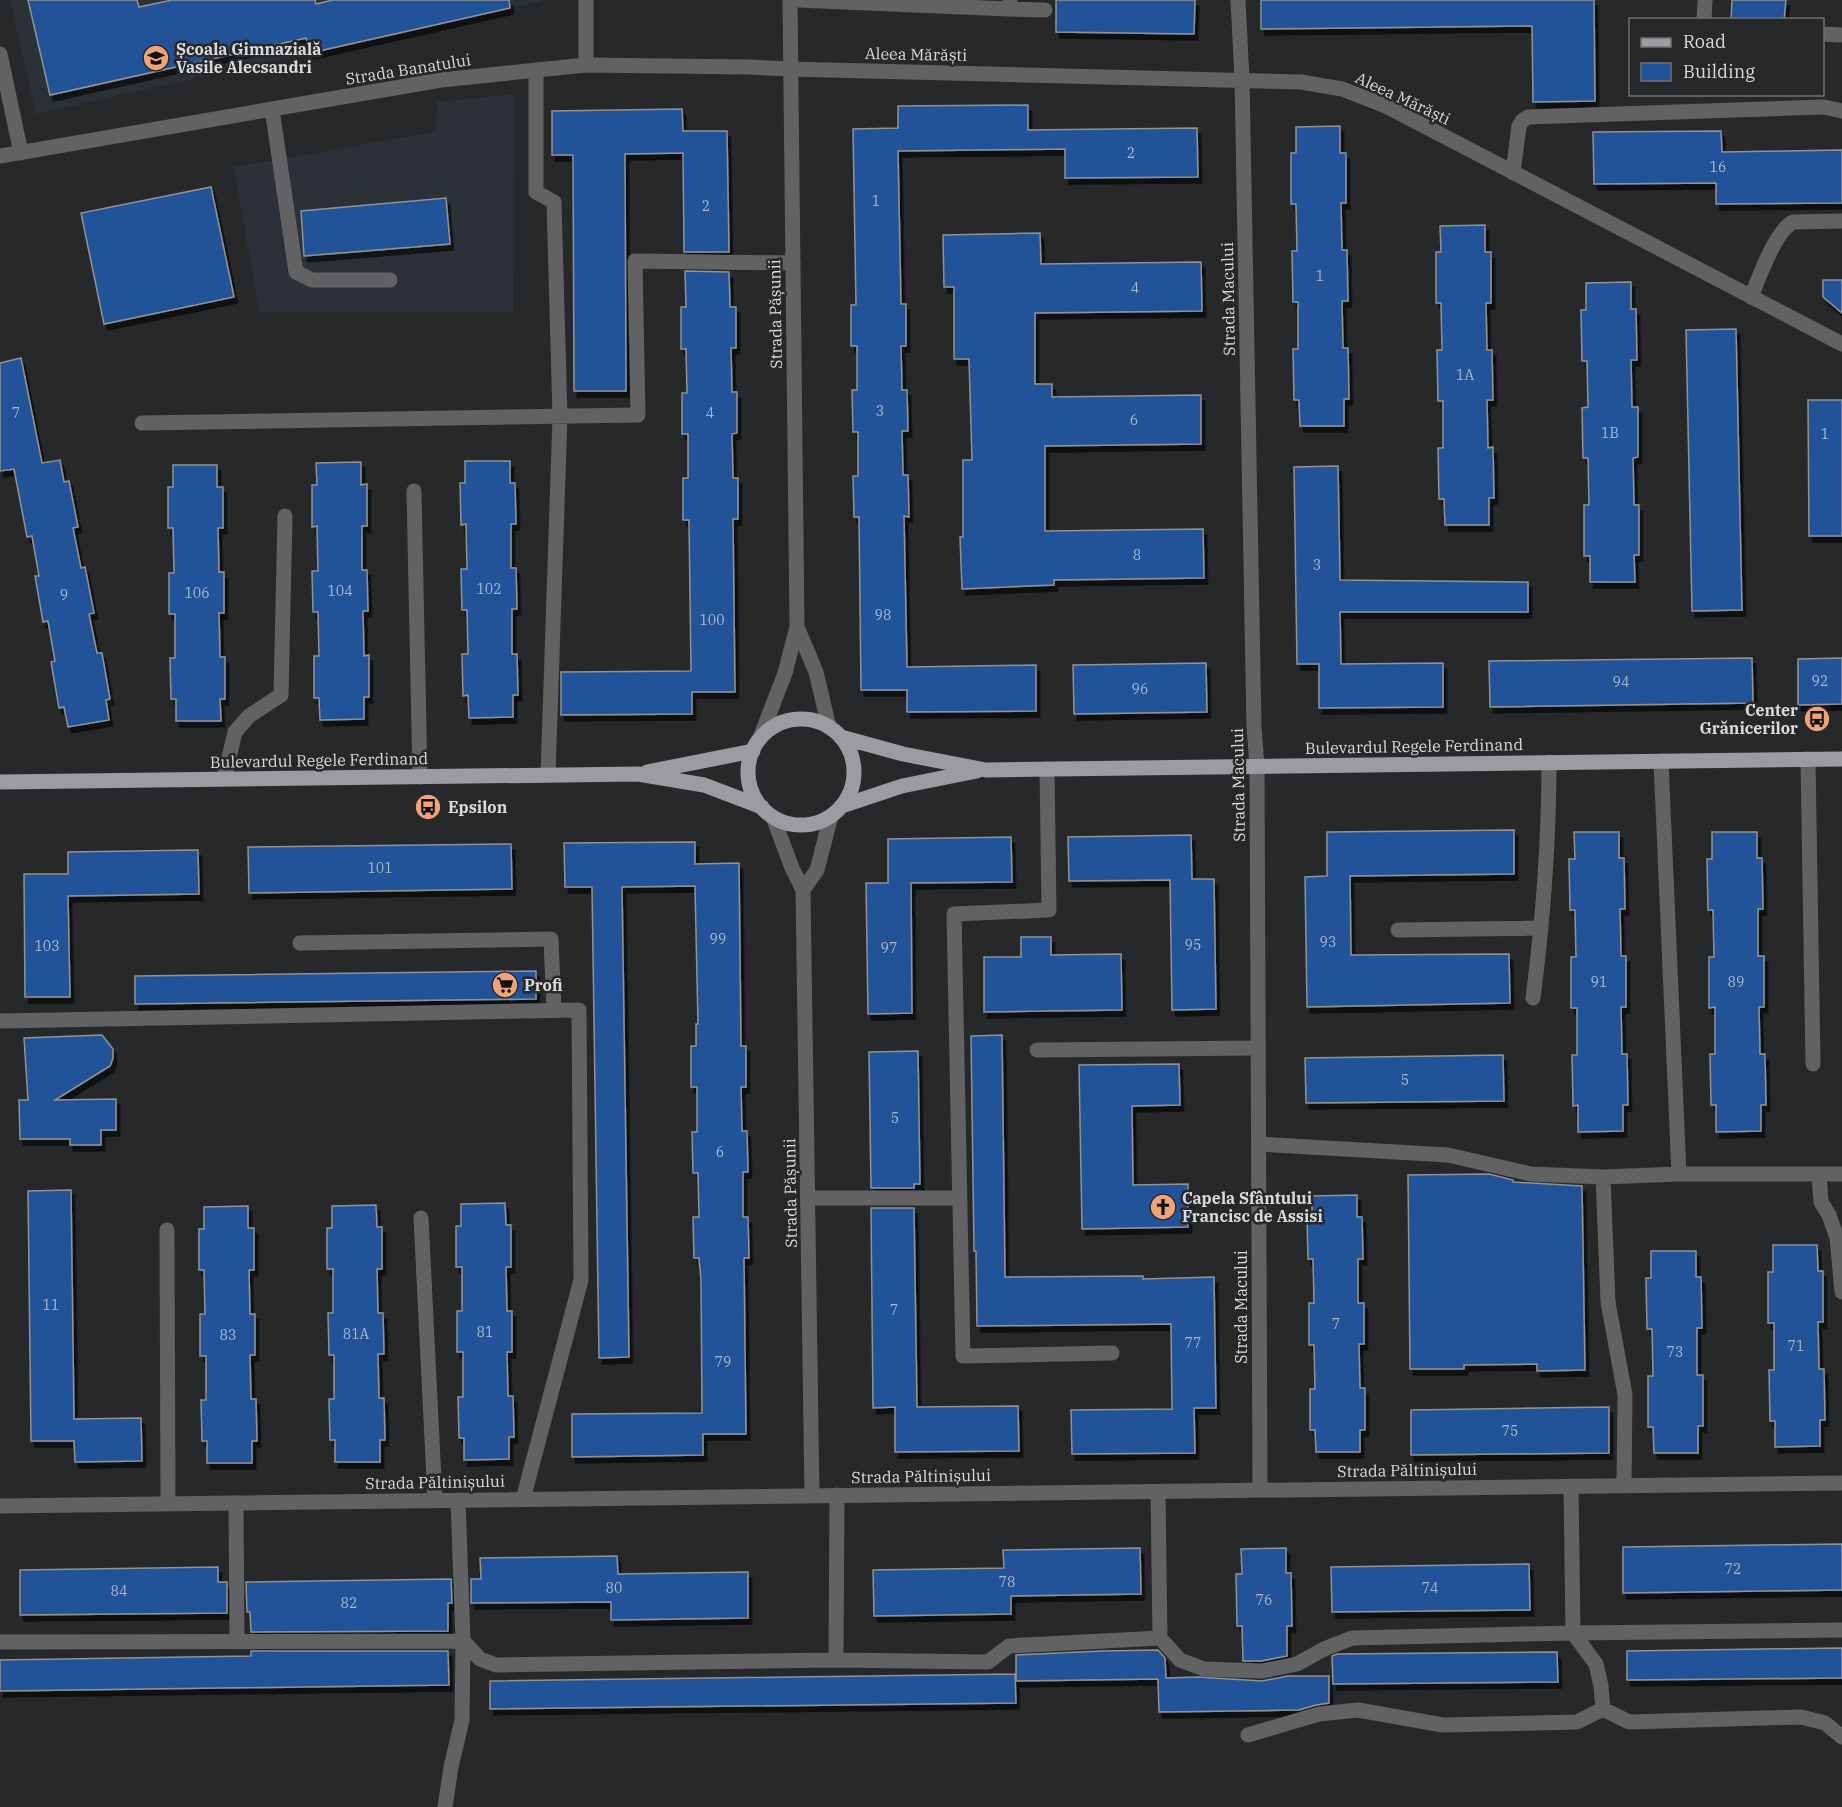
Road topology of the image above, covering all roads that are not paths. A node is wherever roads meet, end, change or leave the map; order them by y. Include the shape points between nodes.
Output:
1 (586, 0) edge
2 (790, 0) edge
3 (797, 0) edge
4 (1238, 0) edge
5 (1705, 0) edge
6 (899, 3) edge
7 (1009, 4) edge
8 (1045, 10) dead end
9 (1704, 18) edge
10 (1824, 34) edge
11 (1842, 35) edge
12 (0, 54) edge
13 (586, 65) junction
14 (790, 69) junction
15 (536, 70) junction
16 (1242, 79) junction
17 (273, 109) junction
18 (1842, 111) edge
19 (21, 153) junction
20 (0, 156) edge
21 (1513, 173) junction
22 (1842, 221) edge
23 (793, 263) junction
24 (390, 280) dead end
25 (1751, 297) junction
26 (1842, 344) edge
27 (560, 416) junction
28 (142, 423) dead end
29 (414, 491) dead end
30 (285, 516) dead end
31 (797, 627) junction
32 (835, 732) junction
33 (756, 744) junction
34 (1808, 759) junction
35 (1842, 759) edge
36 (1661, 761) junction
37 (1549, 762) junction
38 (1257, 766) junction
39 (1047, 769) junction
40 (986, 770) junction
41 (638, 774) junction
42 (548, 775) junction
43 (420, 777) junction
44 (224, 779) junction
45 (0, 782) edge
46 (837, 811) junction
47 (767, 812) junction
48 (804, 890) junction
49 (1541, 928) junction
50 (1398, 930) dead end
51 (300, 944) dead end
52 (1533, 998) dead end
53 (554, 1010) junction
54 (0, 1021) edge
55 (1258, 1048) junction
56 (1037, 1050) dead end
57 (1813, 1064) dead end
58 (1258, 1144) junction
59 (1679, 1174) junction
60 (1819, 1174) junction
61 (1842, 1174) edge
62 (1603, 1177) junction
63 (808, 1198) junction
64 (960, 1198) junction
65 (421, 1218) dead end
66 (167, 1230) dead end
67 (1842, 1293) edge
68 (1112, 1353) dead end
69 (1842, 1483) edge
70 (1571, 1486) junction
71 (1624, 1486) junction
72 (1260, 1490) junction
73 (1158, 1492) junction
74 (837, 1495) junction
75 (812, 1496) junction
76 (523, 1499) junction
77 (435, 1500) junction
78 (458, 1500) junction
79 (168, 1503) junction
80 (236, 1503) junction
81 (0, 1506) edge
82 (1842, 1630) edge
83 (1573, 1633) junction
84 (1160, 1638) junction
85 (237, 1640) junction
86 (463, 1641) junction
87 (0, 1642) edge
88 (836, 1660) junction
89 (1603, 1709) junction
90 (1248, 1735) dead end
91 (1842, 1737) edge
92 (445, 1807) edge

1 - 13 street
2 - 14 street, Strada Pășunii
3 - 6 street
4 - 16 street, Strada Macului
5 - 9 street
6 - 7 street
7 - 8 street
10 - 11 street
12 - 19 street
13 - 14 street, Strada Banatului
13 - 15 street, Strada Banatului
14 - 16 street, Aleea Mărăști
14 - 23 street, Strada Pășunii
15 - 17 street, Strada Banatului via 441,80
15 - 27 street via 536,192 554,202
16 - 21 street, Aleea Mărăști via 1342,89 1386,106
16 - 38 street, Strada Macului
17 - 19 street, Strada Banatului
17 - 24 street via 296,272 312,280
18 - 21 street via 1824,107 1528,117 1519,126
19 - 20 street, Strada Banatului
21 - 25 street, Aleea Mărăști
22 - 25 street via 1787,225 1779,234
23 - 27 street via 634,261 638,415
23 - 31 street, Strada Pășunii
25 - 26 street, Aleea Mărăști
27 - 28 street
27 - 42 street
29 - 43 street
30 - 44 street via 281,695 249,716 235,732
31 - 32 street, Strada Pășunii
31 - 33 street, Strada Pășunii via 785,673
32 - 33 main road via 815,721 800,719 772,728
32 - 40 main road, Bulevardul Regele Ferdinand via 903,754
32 - 46 main road via 849,749 854,763 850,793
33 - 41 main road, Bulevardul Regele Ferdinand
33 - 47 main road via 748,765 748,780 753,795
34 - 35 main road, Bulevardul Regele Ferdinand
34 - 36 main road, Bulevardul Regele Ferdinand
34 - 57 street
36 - 37 main road, Bulevardul Regele Ferdinand
36 - 59 street
37 - 38 main road, Bulevardul Regele Ferdinand
37 - 49 street
38 - 39 main road, Bulevardul Regele Ferdinand
38 - 55 street, Strada Macului
39 - 40 main road, Bulevardul Regele Ferdinand
39 - 64 street via 1049,910 954,914
40 - 46 main road, Bulevardul Regele Ferdinand via 902,786
41 - 42 main road, Bulevardul Regele Ferdinand
41 - 47 main road, Bulevardul Regele Ferdinand via 704,785
42 - 43 main road, Bulevardul Regele Ferdinand
43 - 44 main road, Bulevardul Regele Ferdinand
44 - 45 main road, Bulevardul Regele Ferdinand
46 - 47 main road via 818,823 802,825 788,824
46 - 48 street via 817,870
47 - 48 street, Strada Pășunii
48 - 63 street, Strada Pășunii
49 - 50 street
49 - 52 street
51 - 53 street via 551,939
53 - 54 street
53 - 76 street via 579,1010 581,1280
55 - 56 street
55 - 58 street, Strada Macului
58 - 62 street via 1448,1155 1531,1174
58 - 72 street, Strada Macului
59 - 60 street
59 - 62 street
60 - 61 street
60 - 67 street via 1821,1202 1837,1238
62 - 71 street via 1608,1302 1625,1395
63 - 64 street
63 - 75 street, Strada Pășunii
64 - 68 street via 963,1356
65 - 77 street
66 - 79 street
69 - 71 street, Strada Păltinișului
70 - 71 street, Strada Păltinișului
70 - 72 street, Strada Păltinișului
70 - 83 street
72 - 73 street, Strada Păltinișului
73 - 74 street, Strada Păltinișului
73 - 84 street
74 - 75 street, Strada Păltinișului
74 - 88 street
75 - 76 street, Strada Păltinișului
76 - 78 street, Strada Păltinișului
77 - 78 street, Strada Păltinișului
77 - 80 street, Strada Păltinișului
78 - 86 street
79 - 80 street, Strada Păltinișului
79 - 81 street, Strada Păltinișului
80 - 85 street
82 - 83 street
83 - 84 street via 1352,1638 1298,1664 1262,1671 1204,1669 1180,1660
83 - 89 street via 1596,1664
84 - 88 street via 1009,1646 988,1662
85 - 86 street
85 - 87 street
86 - 88 street via 480,1659 496,1665
86 - 92 street via 462,1720
89 - 90 street via 1577,1722 1443,1725 1358,1710 1319,1714
89 - 91 street via 1629,1722 1801,1717 1825,1723

